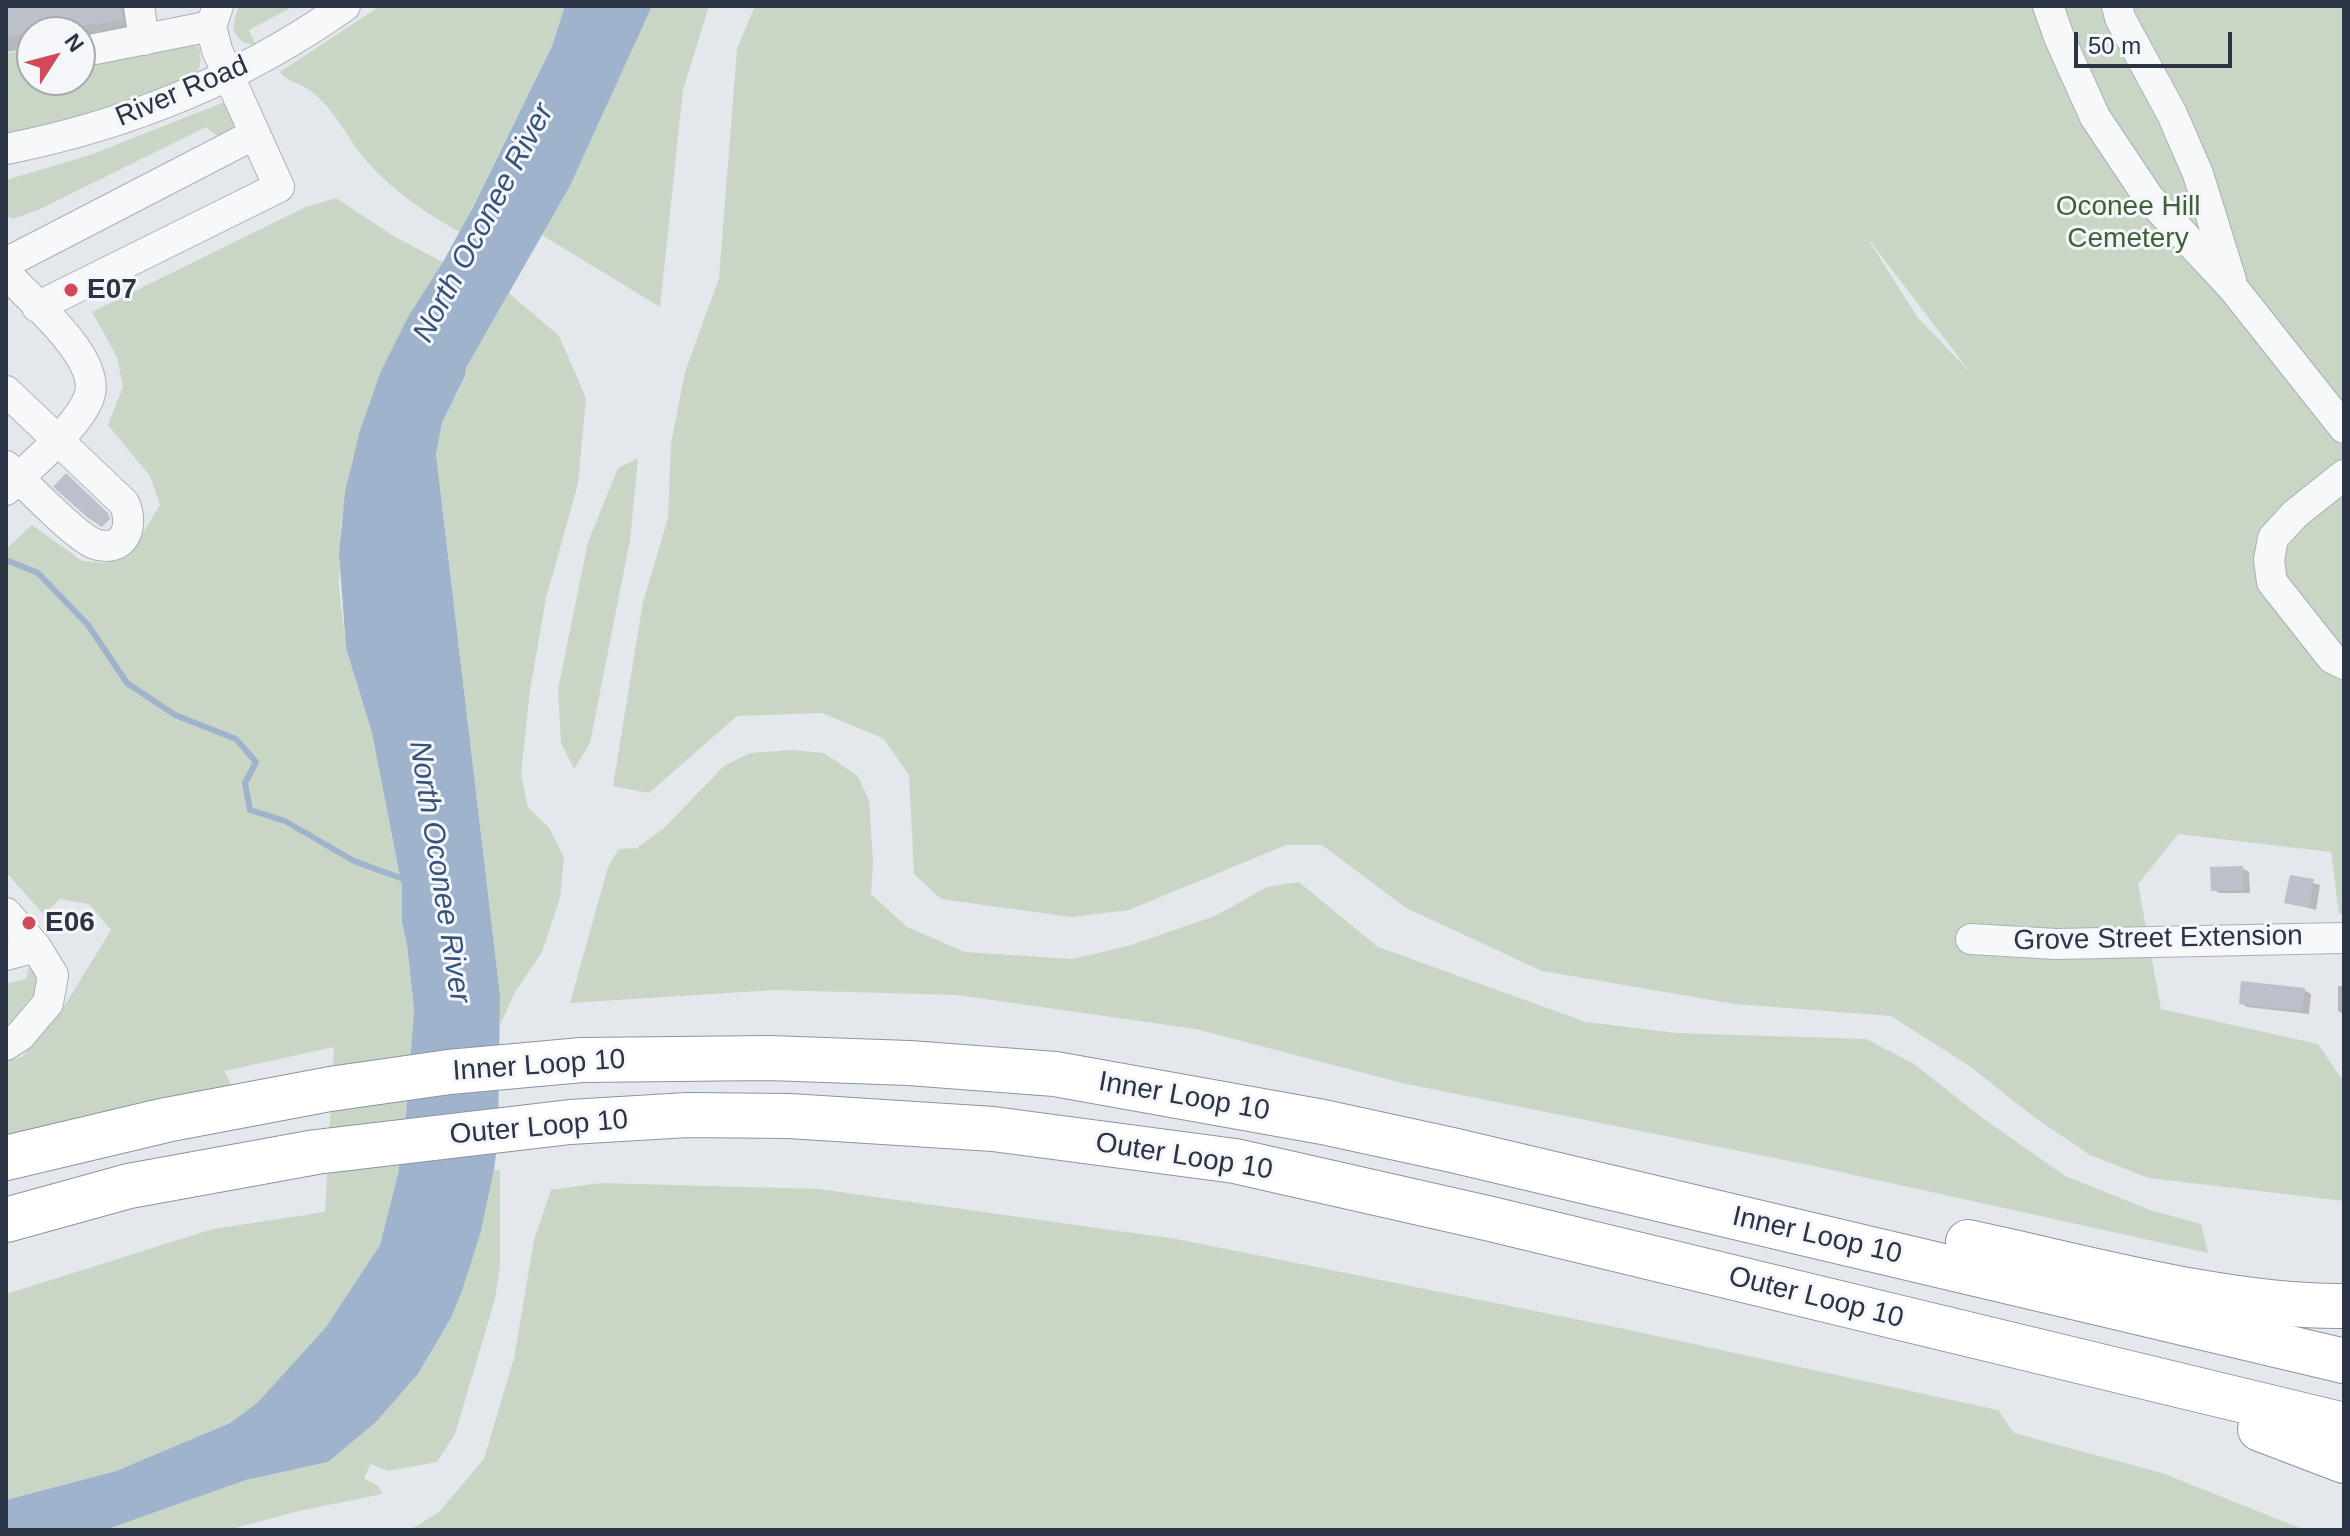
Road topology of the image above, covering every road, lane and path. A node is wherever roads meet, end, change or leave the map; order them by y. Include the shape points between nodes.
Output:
1 (139, 6) edge
2 (345, 6) edge
3 (2048, 6) edge
4 (2117, 6) edge
5 (215, 16) edge
6 (144, 40) junction
7 (96, 49) edge
8 (228, 76) junction
9 (255, 134) junction
10 (6, 149) edge
11 (6, 263) edge
12 (6, 273) edge
13 (2233, 288) junction
14 (37, 307) junction
15 (6, 391) edge
16 (2344, 428) edge
17 (57, 439) junction
18 (2344, 476) edge
19 (10, 478) edge
20 (2344, 664) edge
21 (6, 913) edge
22 (2344, 938) edge
23 (1971, 939) dead end
24 (36, 947) junction
25 (6, 955) edge
26 (6, 1045) edge
27 (6, 1158) edge
28 (1647, 1195) junction
29 (6, 1220) edge
30 (2344, 1306) edge
31 (2344, 1361) edge
32 (2126, 1374) junction
33 (2344, 1425) edge
34 (2344, 1461) edge

1 - 6 street
2 - 8 street, River Road
3 - 13 street via 2110,141 2149,198
4 - 13 street via 2198,174
5 - 6 street
5 - 8 street via 217,50
6 - 7 street
8 - 9 street
8 - 10 street, River Road via 119,121
9 - 11 street
9 - 14 street via 279,187
12 - 14 street
13 - 16 street
14 - 17 street via 75,347 91,377 89,397
15 - 17 street
17 - 19 street
17 - 19 street via 124,503 129,530 120,541 94,544
18 - 20 street via 2273,538 2269,560 2272,582 2332,658
21 - 24 street
22 - 23 street, Grove Street Extension via 2056,944
24 - 25 street
24 - 26 street via 53,975 48,1003
27 - 28 highway, Inner Loop 10 via 166,1120 449,1072 582,1060 769,1058 1055,1074 1323,1122
28 - 30 highway via 1753,1195 2156,1283
28 - 31 highway, Inner Loop 10
29 - 32 highway, Outer Loop 10 via 129,1186 316,1152 570,1122 789,1116 993,1129 1235,1161
32 - 33 highway, Outer Loop 10
32 - 34 highway via 2166,1398

